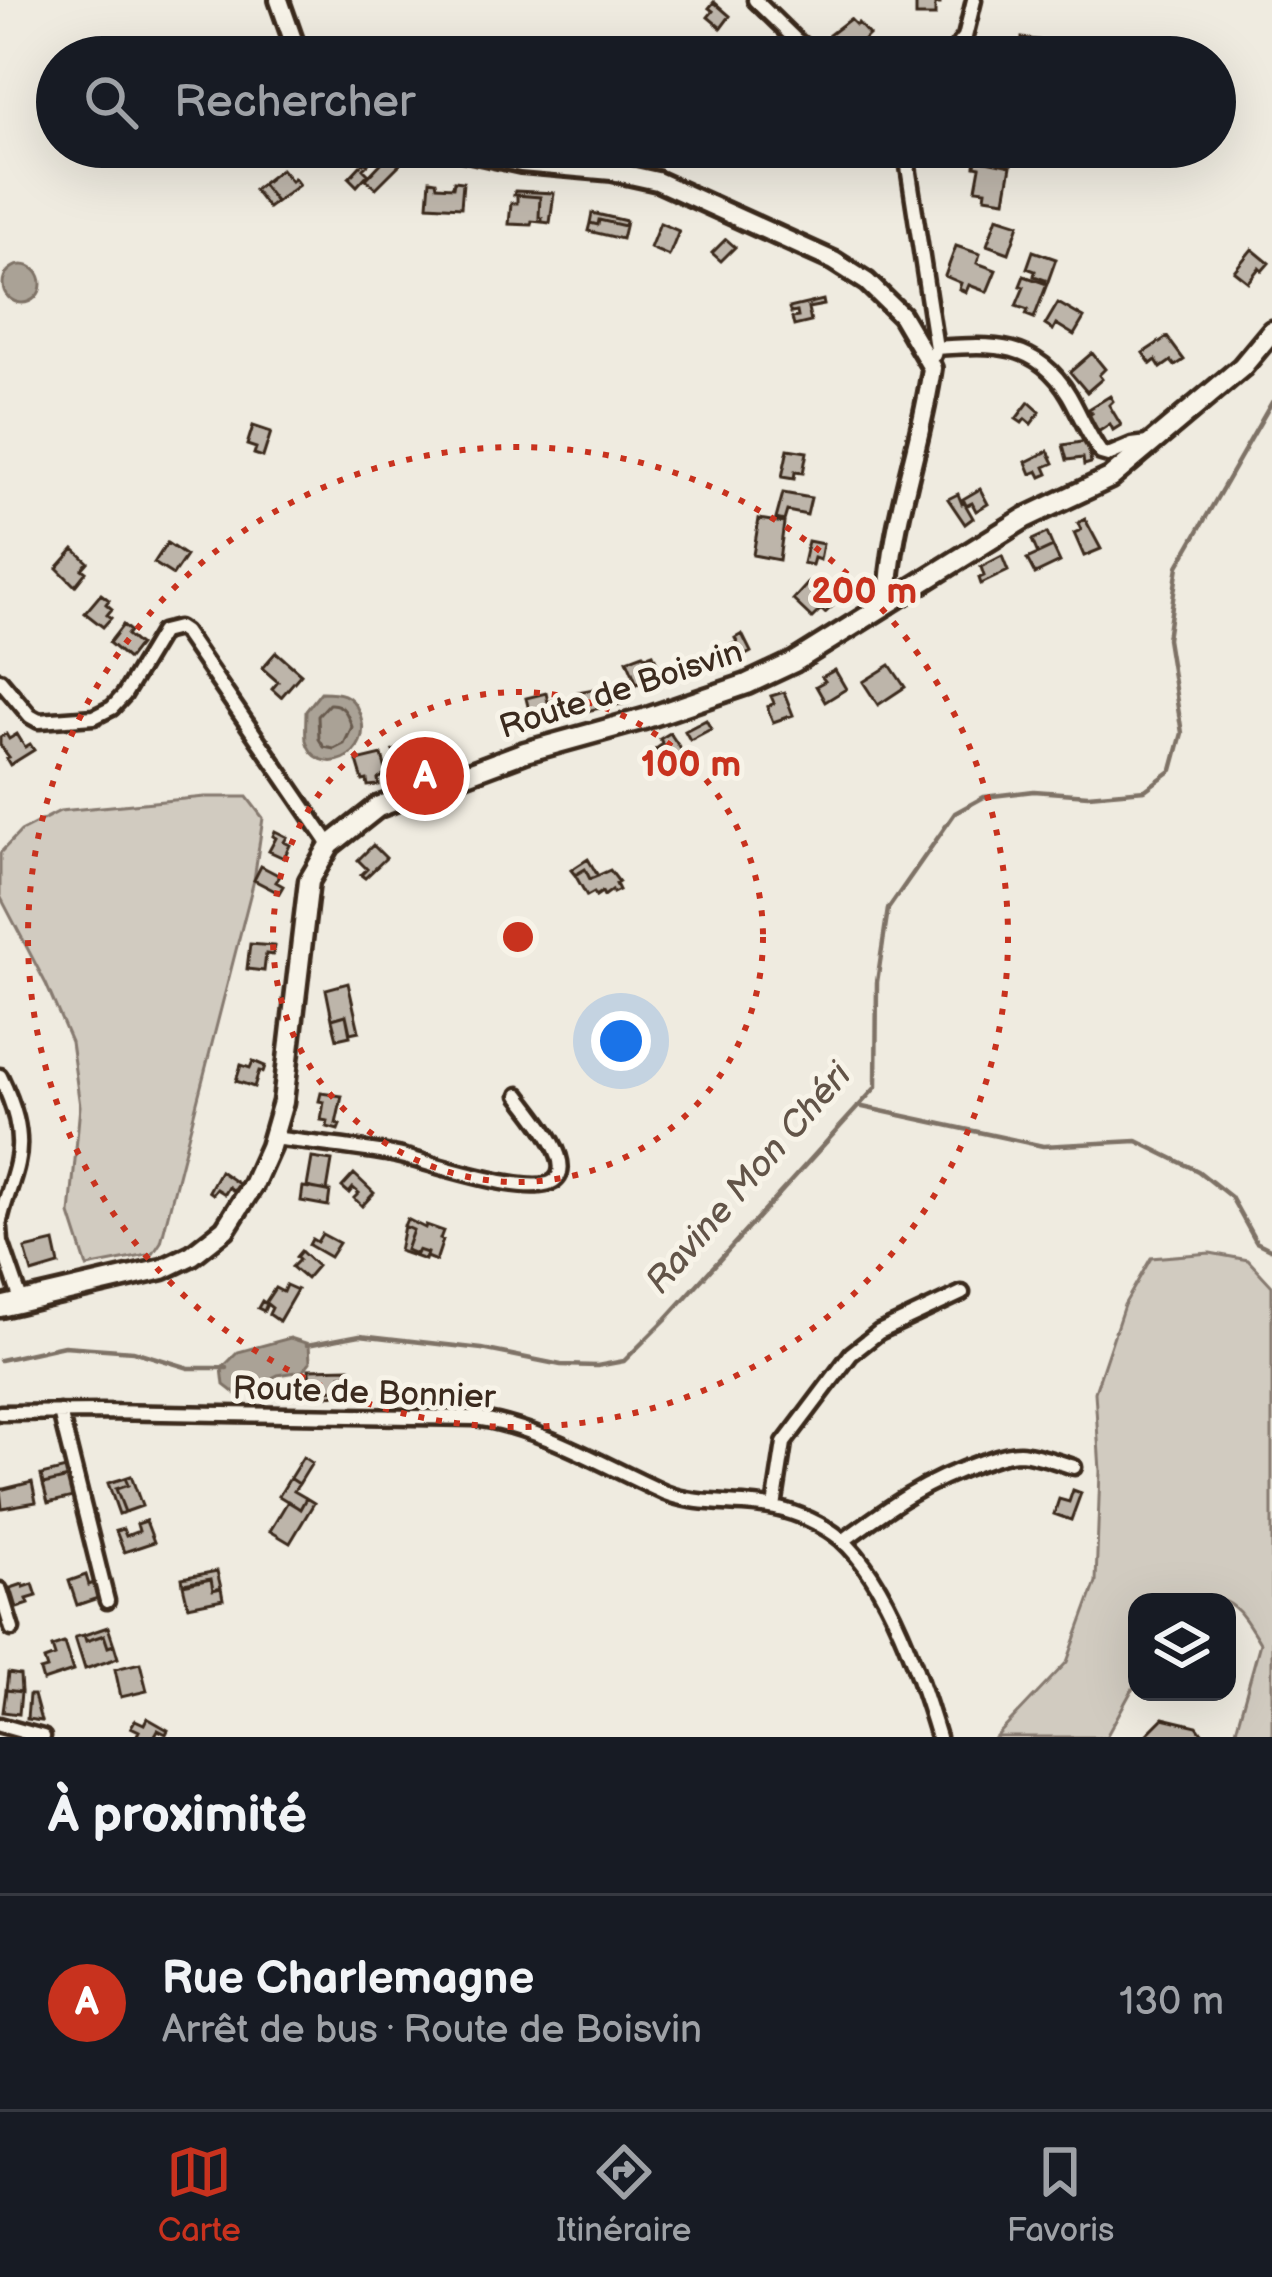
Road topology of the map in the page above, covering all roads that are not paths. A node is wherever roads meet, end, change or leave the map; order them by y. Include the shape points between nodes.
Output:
1 (279, 0) edge
2 (755, 0) edge
3 (974, 0) edge
4 (290, 36) edge
5 (792, 36) edge
6 (964, 36) edge
7 (573, 168) edge
8 (908, 168) edge
9 (1272, 331) edge
10 (936, 348) junction
11 (932, 368) junction
12 (1155, 443) junction
13 (888, 604) junction
14 (0, 680) edge
15 (331, 845) junction
16 (0, 1076) edge
17 (519, 1095) dead end
18 (272, 1138) junction
19 (0, 1225) edge
20 (962, 1293) dead end
21 (22, 1303) junction
22 (0, 1307) edge
23 (60, 1412) junction
24 (0, 1413) edge
25 (1074, 1467) dead end
26 (774, 1507) junction
27 (843, 1541) junction
28 (0, 1590) edge
29 (107, 1601) dead end
30 (12, 1629) dead end
31 (0, 1725) edge
32 (43, 1737) edge
33 (938, 1737) edge

1 - 4 street
2 - 5 street
3 - 6 street
7 - 11 street via 657,181 834,261 901,315
8 - 10 street
9 - 12 main road, Route de Boisvin
10 - 11 street
10 - 12 street via 1020,350 1054,375 1101,453
11 - 13 street via 889,564
12 - 13 main road, Route de Boisvin via 1110,478 1024,518
13 - 15 main road, Route de Boisvin via 747,684 437,783 378,807
14 - 15 street via 39,721 94,717 124,694 162,632 178,628
15 - 18 main road, Route de Boisvin via 309,881
16 - 19 street via 19,1134
17 - 18 street via 559,1151 552,1184 523,1186 392,1154
18 - 21 main road, Route de Boisvin via 254,1186 224,1229 191,1255
19 - 21 street
20 - 26 street via 850,1354 784,1443
21 - 22 main road, Route de Boisvin
23 - 24 street, Route de Bonnier
23 - 26 street, Route de Bonnier via 476,1418 680,1498
23 - 29 street
25 - 27 street via 1007,1454 910,1492
26 - 27 street, Route de Bonnier
27 - 33 street, Route de Bonnier via 889,1607
28 - 30 street
31 - 32 street

